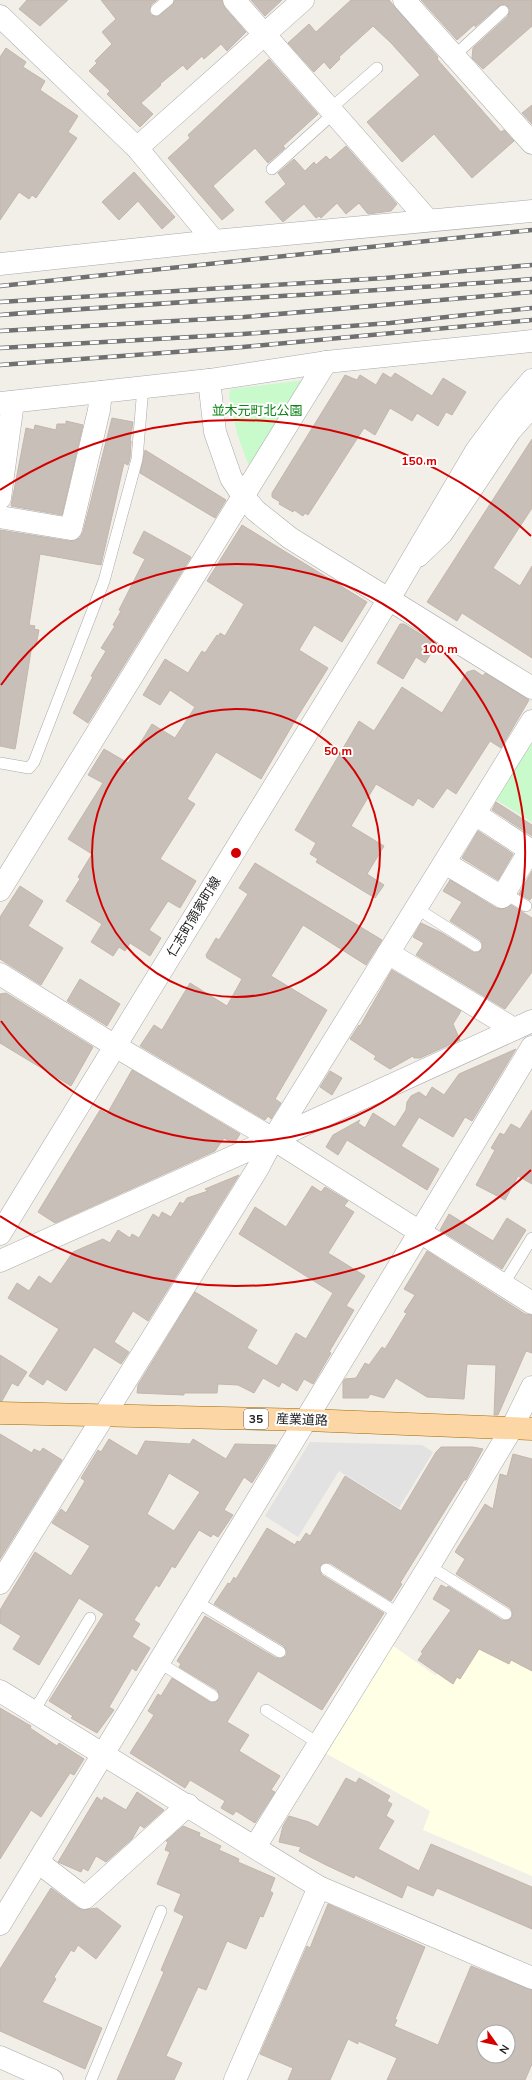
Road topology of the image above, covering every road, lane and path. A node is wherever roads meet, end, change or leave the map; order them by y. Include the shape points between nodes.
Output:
1 (168, 0) edge
2 (234, 0) edge
3 (303, 0) edge
4 (404, 0) edge
5 (156, 10) dead end
6 (503, 11) dead end
7 (0, 16) edge
8 (265, 35) junction
9 (454, 56) junction
10 (377, 68) dead end
11 (332, 111) junction
12 (532, 142) edge
13 (137, 148) junction
14 (272, 169) dead end
15 (532, 211) edge
16 (427, 219) junction
17 (214, 241) junction
18 (0, 264) edge
19 (532, 341) edge
20 (326, 362) junction
21 (210, 380) junction
22 (532, 380) edge
23 (143, 387) junction
24 (101, 392) junction
25 (6, 402) edge
26 (532, 406) edge
27 (243, 496) junction
28 (0, 498) edge
29 (0, 517) edge
30 (408, 566) junction
31 (389, 599) junction
32 (532, 688) edge
33 (532, 720) edge
34 (0, 763) edge
35 (475, 814) junction
36 (445, 863) junction
37 (0, 890) edge
38 (504, 893) junction
39 (526, 906) dead end
40 (416, 908) junction
41 (476, 946) dead end
42 (388, 954) junction
43 (0, 974) edge
44 (523, 1025) edge
45 (115, 1046) junction
46 (532, 1047) edge
47 (273, 1139) junction
48 (420, 1233) junction
49 (0, 1234) edge
50 (532, 1238) edge
51 (0, 1261) edge
52 (503, 1285) junction
53 (532, 1303) edge
54 (532, 1387) edge
55 (0, 1413) edge
56 (103, 1416) junction
57 (307, 1420) junction
58 (522, 1428) edge
59 (429, 1566) junction
60 (326, 1569) dead end
61 (0, 1583) edge
62 (197, 1602) junction
63 (399, 1614) junction
64 (506, 1614) dead end
65 (90, 1618) dead end
66 (280, 1652) dead end
67 (160, 1663) junction
68 (0, 1691) edge
69 (213, 1696) dead end
70 (266, 1710) dead end
71 (34, 1711) junction
72 (318, 1743) junction
73 (105, 1754) junction
74 (188, 1806) junction
75 (255, 1847) junction
76 (38, 1862) junction
77 (319, 1887) junction
78 (161, 1911) dead end
79 (0, 1924) edge
80 (532, 1978) edge
81 (0, 2057) edge
82 (52, 2080) edge
83 (91, 2080) edge
84 (235, 2080) edge

1 - 5 lane
2 - 8 street
3 - 8 street
4 - 9 street
6 - 9 lane
7 - 13 street
8 - 11 street
8 - 13 street
9 - 12 street
10 - 11 lane
11 - 14 lane
11 - 16 street
13 - 17 street
15 - 16 street
16 - 17 street
17 - 18 street
19 - 20 street
20 - 21 street
20 - 27 street
21 - 23 street
21 - 27 street via 215,432 231,478
22 - 30 street, 仁志町領家町線 via 476,451
23 - 24 street
23 - 34 lane via 136,459 104,581 34,762 29,768
24 - 25 street
24 - 29 street via 71,528
25 - 28 street
26 - 30 street via 510,431 442,533
27 - 31 street via 256,511 290,538
27 - 37 street
30 - 31 street, 仁志町領家町線
31 - 32 street
31 - 45 street, 仁志町領家町線
33 - 35 street
35 - 36 street
35 - 38 street via 530,850
36 - 38 street via 502,897
36 - 40 street
38 - 39 lane
40 - 41 lane
40 - 42 street
42 - 44 street
42 - 47 street
43 - 45 street
44 - 47 street
45 - 47 street
45 - 49 street, 仁志町領家町線
46 - 48 street
47 - 48 street
47 - 51 street
47 - 56 street via 258,1168
48 - 52 street
48 - 57 street
50 - 52 lane
52 - 53 street
54 - 58 street
55 - 56 main road, 産業道路 / 35
56 - 57 main road, 産業道路 / 35
56 - 61 street
57 - 58 main road, 産業道路 / 35
57 - 62 street
58 - 59 street
59 - 63 street
59 - 64 lane
60 - 63 lane
62 - 66 lane
62 - 67 street
63 - 72 street
65 - 71 lane
67 - 69 lane
67 - 73 street
68 - 71 street
70 - 72 lane
71 - 73 street
72 - 75 street
73 - 74 street
73 - 76 street
74 - 75 street
74 - 76 street via 86,1898
75 - 77 street
76 - 79 street
77 - 80 street
77 - 84 street
78 - 83 lane
81 - 82 street

